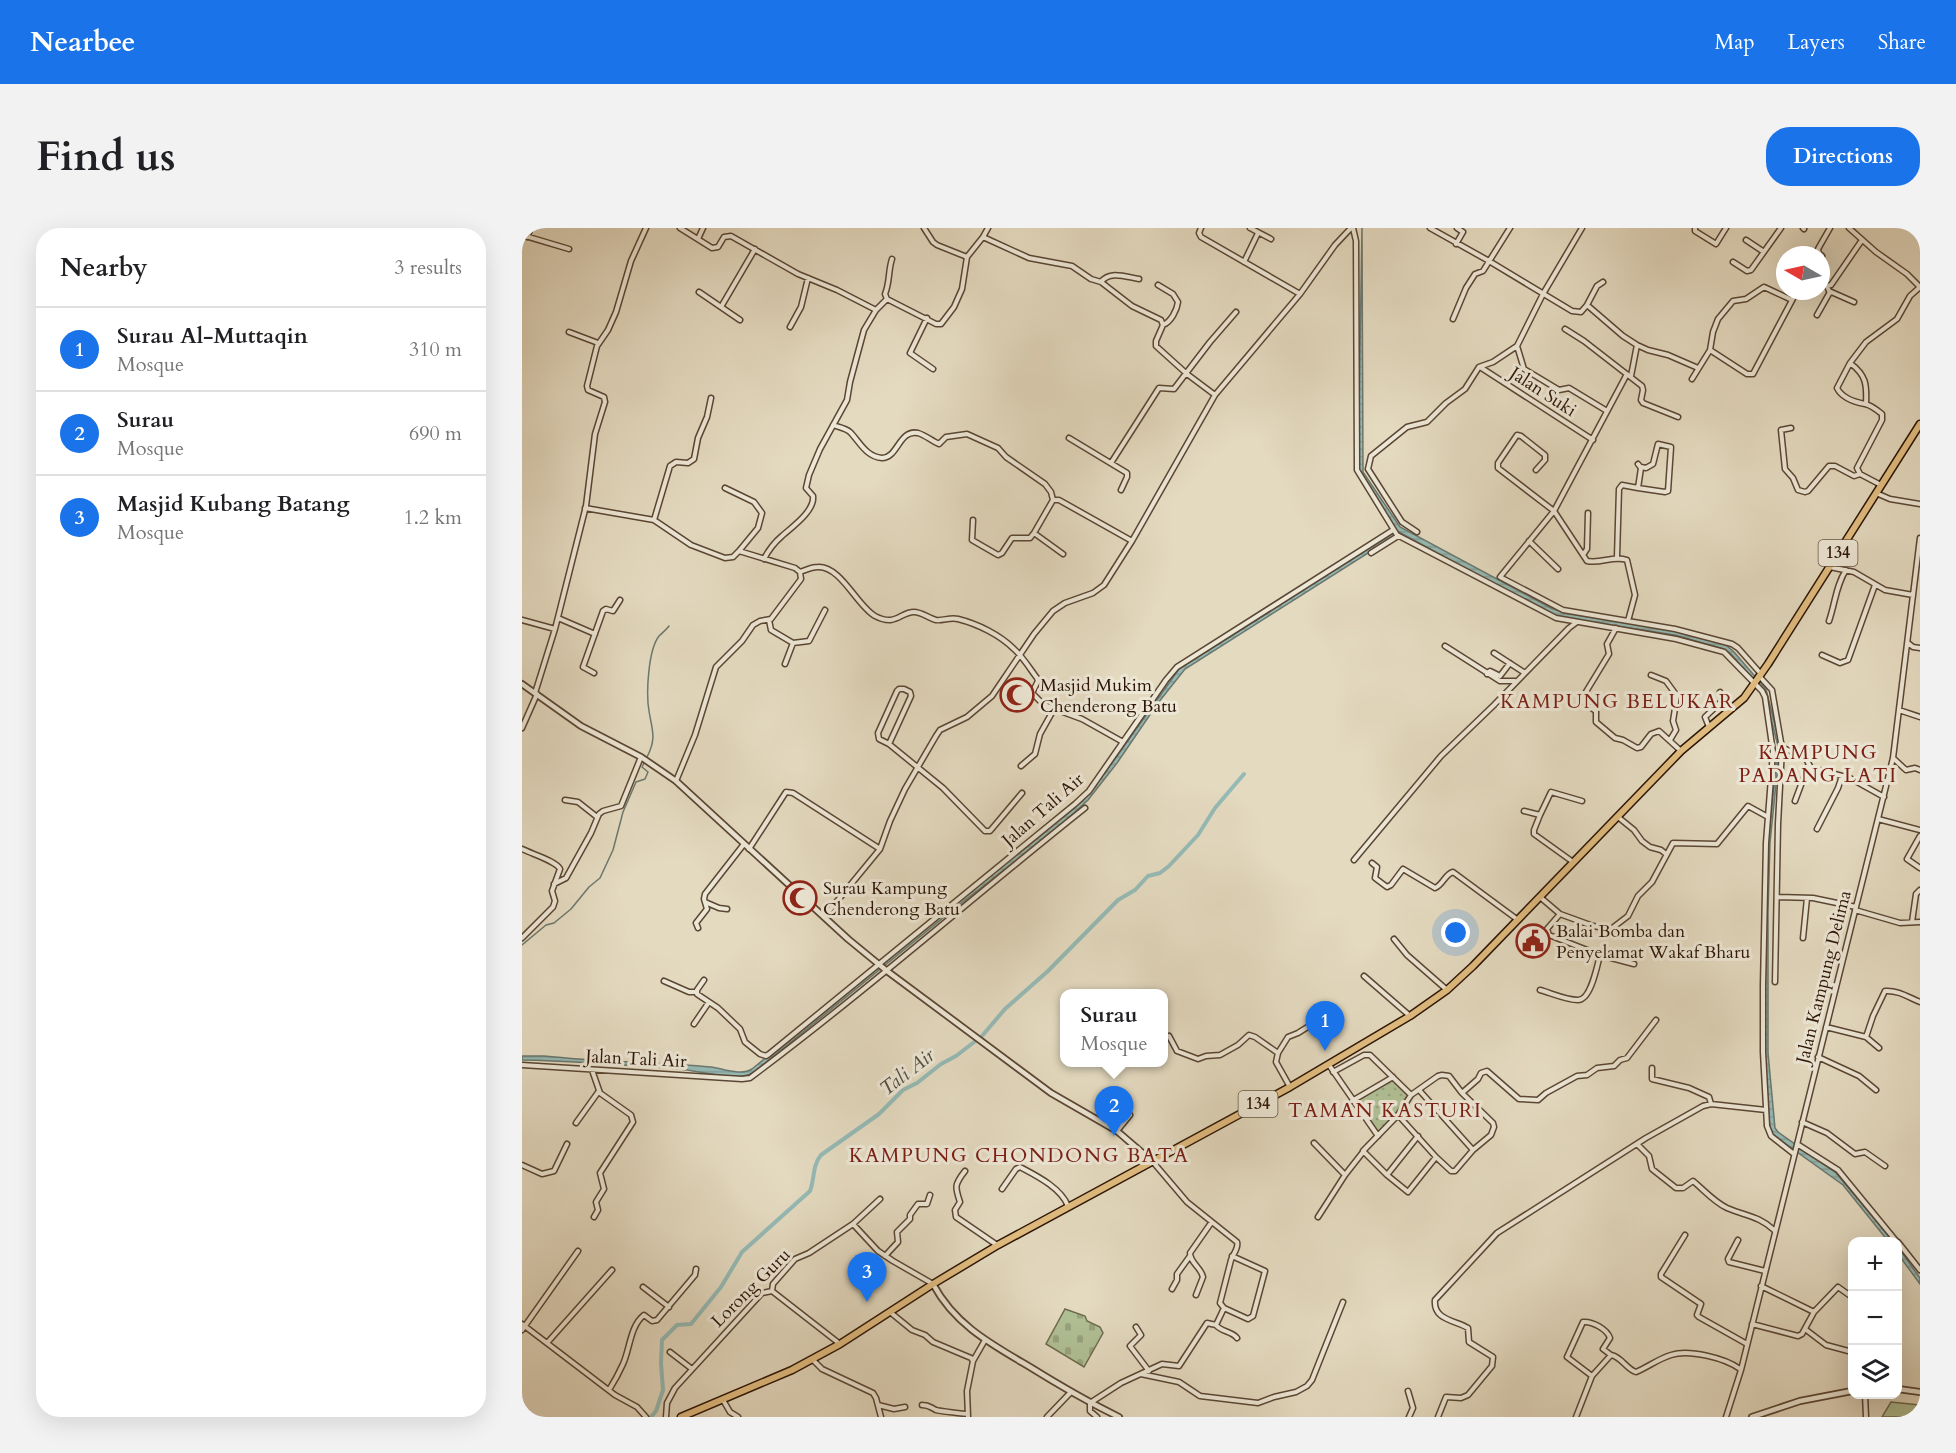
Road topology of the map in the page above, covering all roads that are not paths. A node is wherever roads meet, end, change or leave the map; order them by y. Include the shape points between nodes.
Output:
1 (531, 228) edge
2 (646, 228) edge
3 (680, 228) edge
4 (703, 228) edge
5 (924, 228) edge
6 (988, 228) edge
7 (1201, 228) edge
8 (1250, 228) edge
9 (1352, 228) edge
10 (1430, 228) edge
11 (1457, 228) edge
12 (1510, 228) edge
13 (1582, 228) edge
14 (1695, 228) edge
15 (1726, 228) edge
16 (1781, 228) edge
17 (1830, 228) edge
18 (1850, 228) edge
19 (1258, 232) junction
20 (524, 236) edge
21 (983, 237) junction
22 (698, 239) junction
23 (1271, 239) dead end
24 (1746, 240) dead end
25 (1862, 240) junction
26 (1456, 244) junction
27 (1820, 246) edge
28 (569, 249) dead end
29 (755, 249) junction
30 (1764, 252) junction
31 (967, 257) junction
32 (892, 259) dead end
33 (1489, 261) junction
34 (1244, 262) junction
35 (1733, 262) dead end
36 (808, 278) junction
37 (1139, 279) dead end
38 (1101, 282) junction
39 (1603, 282) dead end
40 (1158, 285) dead end
41 (1830, 285) edge
42 (1920, 287) edge
43 (699, 292) dead end
44 (1830, 292) edge
45 (1776, 293) edge
46 (1300, 294) junction
47 (1543, 294) junction
48 (887, 299) junction
49 (1792, 300) edge
50 (1825, 300) edge
51 (1854, 302) dead end
52 (1587, 305) junction
53 (721, 307) junction
54 (876, 310) junction
55 (1236, 312) dead end
56 (1817, 315) dead end
57 (927, 318) junction
58 (1453, 319) dead end
59 (740, 320) dead end
60 (1163, 325) junction
61 (790, 327) dead end
62 (1565, 329) dead end
63 (569, 332) dead end
64 (598, 343) junction
65 (1637, 345) junction
66 (1517, 346) junction
67 (1710, 350) junction
68 (1850, 363) junction
69 (1479, 367) junction
70 (1698, 368) junction
71 (933, 369) dead end
72 (1186, 374) junction
73 (1629, 375) junction
74 (1692, 379) dead end
75 (1215, 395) junction
76 (711, 398) dead end
77 (1866, 404) junction
78 (1607, 411) junction
79 (1678, 417) dead end
80 (1920, 424) edge
81 (832, 425) junction
82 (1791, 428) dead end
83 (1069, 438) dead end
84 (1593, 440) junction
85 (1111, 463) junction
86 (1368, 468) junction
87 (1358, 470) junction
88 (1536, 470) dead end
89 (1860, 474) junction
90 (1882, 485) junction
91 (725, 488) dead end
92 (1638, 488) junction
93 (1121, 490) dead end
94 (1876, 493) junction
95 (1053, 500) junction
96 (1920, 504) edge
97 (585, 508) junction
98 (1554, 511) junction
99 (1588, 513) dead end
100 (654, 520) junction
101 (972, 520) dead end
102 (1393, 530) junction
103 (1417, 532) dead end
104 (1034, 533) junction
105 (1398, 536) junction
106 (1920, 538) edge
107 (1132, 541) junction
108 (1529, 541) junction
109 (739, 551) junction
110 (1371, 553) dead end
111 (1063, 554) dead end
112 (1583, 555) junction
113 (1617, 557) junction
114 (764, 559) junction
115 (1830, 567) junction
116 (1558, 569) dead end
117 (1846, 570) junction
118 (800, 572) junction
119 (1875, 585) junction
120 (1913, 595) junction
121 (620, 600) dead end
122 (825, 610) dead end
123 (558, 618) junction
124 (522, 620) edge
125 (769, 620) junction
126 (1578, 621) junction
127 (1628, 621) junction
128 (1828, 621) dead end
129 (1616, 628) junction
130 (555, 629) junction
131 (595, 634) junction
132 (1907, 642) junction
133 (793, 643) junction
134 (1445, 646) dead end
135 (1920, 648) edge
136 (1494, 654) dead end
137 (1822, 655) dead end
138 (1020, 657) junction
139 (1510, 663) junction
140 (785, 664) dead end
141 (594, 673) dead end
142 (1525, 673) junction
143 (1487, 674) junction
144 (1651, 675) dead end
145 (1759, 678) junction
146 (1517, 681) junction
147 (522, 684) edge
148 (1719, 692) dead end
149 (536, 694) junction
150 (1716, 707) junction
151 (1054, 709) junction
152 (1899, 710) junction
153 (1724, 716) junction
154 (1920, 717) edge
155 (1709, 727) junction
156 (522, 728) edge
157 (1670, 740) junction
158 (1123, 741) junction
159 (889, 744) junction
160 (1782, 748) junction
161 (1680, 751) junction
162 (640, 757) junction
163 (1893, 758) junction
164 (917, 766) junction
165 (1021, 766) dead end
166 (1808, 766) junction
167 (1920, 770) edge
168 (1842, 776) junction
169 (676, 781) junction
170 (1022, 793) dead end
171 (1884, 797) junction
172 (566, 801) dead end
173 (1582, 801) dead end
174 (1795, 801) dead end
175 (1085, 808) dead end
176 (1524, 811) dead end
177 (1540, 815) junction
178 (597, 817) junction
179 (1618, 817) junction
180 (1768, 817) junction
181 (1878, 819) junction
182 (1816, 829) dead end
183 (1920, 830) edge
184 (1920, 836) edge
185 (744, 844) junction
186 (522, 849) edge
187 (749, 849) junction
188 (880, 849) junction
189 (1666, 854) junction
190 (1354, 860) dead end
191 (1574, 862) junction
192 (1372, 863) dead end
193 (1920, 868) edge
194 (554, 884) junction
195 (1920, 890) edge
196 (1540, 897) junction
197 (1777, 897) junction
198 (1807, 898) junction
199 (705, 902) junction
200 (1856, 908) junction
201 (727, 909) dead end
202 (1560, 914) junction
203 (824, 917) junction
204 (1518, 920) junction
205 (1912, 922) junction
206 (1920, 922) edge
207 (698, 928) dead end
208 (522, 938) edge
209 (1803, 938) dead end
210 (1394, 939) dead end
211 (1600, 955) junction
212 (878, 964) junction
213 (1634, 964) dead end
214 (886, 970) junction
215 (1364, 976) dead end
216 (704, 980) dead end
217 (664, 981) dead end
218 (1775, 982) dead end
219 (1446, 990) junction
220 (1540, 990) dead end
221 (696, 992) junction
222 (709, 1002) junction
223 (1920, 1002) edge
224 (1330, 1014) dead end
225 (1410, 1016) junction
226 (1656, 1020) dead end
227 (694, 1024) dead end
228 (1826, 1027) junction
229 (1169, 1036) dead end
230 (1866, 1036) junction
231 (1879, 1048) dead end
232 (1278, 1053) junction
233 (1818, 1057) junction
234 (522, 1065) edge
235 (1329, 1065) junction
236 (1652, 1068) dead end
237 (592, 1070) junction
238 (1333, 1072) junction
239 (1393, 1077) junction
240 (1290, 1087) junction
241 (599, 1090) junction
242 (1419, 1090) junction
243 (1876, 1090) dead end
244 (1462, 1093) junction
245 (1410, 1095) junction
246 (1352, 1101) junction
247 (1712, 1104) junction
248 (1766, 1110) junction
249 (1127, 1111) dead end
250 (1398, 1115) junction
251 (576, 1122) dead end
252 (1802, 1122) junction
253 (1117, 1131) junction
254 (1378, 1136) junction
255 (1418, 1136) junction
256 (1314, 1143) dead end
257 (567, 1144) dead end
258 (1637, 1144) junction
259 (1797, 1144) junction
260 (1473, 1150) junction
261 (1364, 1151) junction
262 (1794, 1154) junction
263 (1436, 1157) junction
264 (1153, 1162) junction
265 (522, 1165) edge
266 (1885, 1166) dead end
267 (964, 1171) dead end
268 (1345, 1175) junction
269 (1387, 1175) junction
270 (1002, 1189) dead end
271 (930, 1195) dead end
272 (880, 1199) dead end
273 (1069, 1207) junction
274 (594, 1217) dead end
275 (1318, 1217) dead end
276 (1211, 1222) junction
277 (853, 1224) junction
278 (1774, 1230) junction
279 (1685, 1235) dead end
280 (1893, 1237) edge
281 (1738, 1240) dead end
282 (998, 1245) junction
283 (1902, 1248) edge
284 (578, 1251) dead end
285 (885, 1256) junction
286 (1190, 1256) junction
287 (1232, 1256) junction
288 (696, 1269) dead end
289 (612, 1270) dead end
290 (1920, 1270) edge
291 (1765, 1271) junction
292 (933, 1284) junction
293 (1761, 1286) junction
294 (643, 1287) dead end
295 (1172, 1289) dead end
296 (772, 1291) junction
297 (1848, 1294) edge
298 (1196, 1295) dead end
299 (1343, 1302) dead end
300 (669, 1307) junction
301 (1224, 1308) junction
302 (890, 1312) junction
303 (1814, 1312) junction
304 (1752, 1324) junction
305 (1216, 1325) junction
306 (523, 1327) edge
307 (1136, 1327) dead end
308 (1804, 1329) junction
309 (1237, 1338) dead end
310 (985, 1340) junction
311 (547, 1342) junction
312 (840, 1344) junction
313 (1747, 1344) junction
314 (1848, 1351) edge
315 (670, 1352) dead end
316 (1611, 1355) junction
317 (813, 1360) junction
318 (973, 1361) junction
319 (692, 1369) junction
320 (1741, 1370) junction
321 (1149, 1371) junction
322 (1141, 1374) junction
323 (1592, 1376) junction
324 (609, 1390) junction
325 (1902, 1390) edge
326 (1408, 1391) dead end
327 (1071, 1392) junction
328 (1848, 1392) edge
329 (1920, 1392) edge
330 (722, 1399) junction
331 (1865, 1399) edge
332 (1090, 1403) junction
333 (878, 1405) junction
334 (922, 1405) dead end
335 (905, 1407) dead end
336 (968, 1415) edge
337 (1765, 1415) edge
338 (646, 1417) edge
339 (666, 1417) edge
340 (681, 1417) edge
341 (738, 1417) edge
342 (881, 1417) edge
343 (1047, 1417) edge
344 (1097, 1417) edge
345 (1119, 1417) edge
346 (1409, 1417) edge
347 (1438, 1417) edge
348 (1576, 1417) edge
349 (1726, 1417) edge
350 (1752, 1417) edge
351 (1866, 1417) edge

1 - 20 street
2 - 64 street via 631,261 616,312
3 - 22 street
4 - 22 street
5 - 31 street via 937,245
6 - 21 street
7 - 34 street via 1200,237
8 - 19 street
9 - 46 street
9 - 87 street via 1356,241
10 - 26 street
11 - 26 street via 1463,232
12 - 33 street
13 - 47 street
14 - 15 street via 1716,244
16 - 30 street
17 - 27 street
18 - 25 street
19 - 23 street
19 - 34 street
20 - 28 street
21 - 31 street
21 - 38 street via 1029,258 1072,266
22 - 29 street via 715,248 724,237 731,236
24 - 30 street
25 - 41 street
25 - 42 street
26 - 33 street
29 - 36 street
29 - 53 street
30 - 35 street via 1749,271
31 - 57 street via 955,307 941,324
32 - 48 street
33 - 47 street
33 - 58 street via 1470,281
34 - 46 street
36 - 54 street
36 - 61 street via 801,307
37 - 38 street via 1111,274
38 - 60 street
39 - 52 street
40 - 60 street via 1178,302 1168,323
42 - 68 street via 1897,319 1866,342
43 - 53 street
44 - 51 street
45 - 67 street via 1764,287 1746,299 1733,301 1715,325
46 - 75 street
47 - 52 street via 1572,311 1581,312
47 - 66 street
48 - 54 street
48 - 57 street
49 - 67 street via 1753,374
50 - 56 street
52 - 65 street
53 - 59 street
54 - 81 street via 864,330 847,400
55 - 72 street
57 - 71 street via 910,353
60 - 72 street via 1156,346
62 - 73 street
63 - 64 street
64 - 97 street via 587,386 605,399 595,434
65 - 70 street
65 - 73 street
66 - 69 street
66 - 78 street via 1524,369 1558,390 1569,388
67 - 70 street
68 - 77 street via 1863,375
68 - 77 street via 1837,390
69 - 84 street, Jalan Suki
69 - 86 street via 1465,389 1427,422 1407,427 1371,456
70 - 74 street
72 - 75 street
72 - 85 street via 1174,389 1159,388
73 - 78 street
73 - 79 street via 1643,388 1642,402
75 - 107 street
76 - 100 street via 694,459 670,466
77 - 89 street via 1883,417 1858,465
78 - 84 street
80 - 90 main road, 134
81 - 95 street via 849,431 869,453 882,458 910,433 919,433 939,444 946,437 967,434 998,448 1038,477
81 - 114 street via 807,481 813,502
82 - 89 street via 1781,432 1784,466 1798,490 1808,491 1830,466 1854,476
83 - 85 street
84 - 98 street
85 - 93 street via 1127,473
86 - 87 street
86 - 103 street via 1402,522
87 - 102 street
88 - 98 street via 1545,455 1517,435 1498,468
89 - 90 street
90 - 94 main road, 134
91 - 109 street via 754,502 762,513 758,528
92 - 92 street via 1668,491 1671,447 1658,444 1652,465 1640,466
92 - 113 street via 1619,487
94 - 96 street
94 - 115 main road, 134
95 - 104 street
95 - 107 street
97 - 100 street
97 - 123 street
98 - 108 street
98 - 112 street
99 - 112 street via 1587,549
100 - 109 street via 692,545 725,558
101 - 104 street via 972,540 998,555 1012,538 1030,538
102 - 105 street
102 - 158 street, Jalan Tali Air via 1177,667
104 - 111 street
105 - 110 street
105 - 126 street via 1556,618
106 - 120 street, Jalan Kampung Delima
107 - 138 street via 1104,585 1053,611
108 - 116 street
108 - 127 street via 1500,577 1563,610
109 - 114 street
112 - 113 street via 1595,563
113 - 127 street via 1628,561 1635,595
114 - 118 street
115 - 117 street
115 - 145 main road, 134
117 - 119 street
117 - 128 street via 1839,580
118 - 125 street via 800,582
118 - 138 street via 820,566 827,568 878,618 900,619 917,612 934,620 958,619 988,631 1010,645
119 - 120 street
119 - 137 street via 1848,660 1840,663
120 - 132 street, Jalan Kampung Delima
121 - 131 street via 613,611 603,610
122 - 133 street via 809,641
123 - 130 street
123 - 131 street
124 - 130 street
125 - 133 street via 771,630
125 - 169 street via 750,627 716,667
126 - 129 street
126 - 142 street
127 - 145 street via 1732,644
129 - 145 street via 1724,652
129 - 157 street via 1607,644 1609,654 1582,702 1596,711 1596,722 1615,738 1637,748 1654,731
130 - 149 street
131 - 141 street via 583,667
132 - 135 street
132 - 152 street, Jalan Kampung Delima
133 - 140 street
134 - 143 street
136 - 139 street
138 - 151 street via 1038,679 1033,694
138 - 164 street via 992,696 959,722 940,730
139 - 142 street
139 - 143 street via 1500,676 1490,671
142 - 146 street
143 - 146 street via 1500,681
144 - 157 street via 1666,681 1677,696 1672,721 1676,730
145 - 153 main road, 134
145 - 160 street via 1772,690
145 - 180 street via 1773,746
146 - 190 street via 1441,756
147 - 149 street
148 - 150 street via 1723,699
149 - 156 street
149 - 162 street via 581,726
150 - 153 street
150 - 155 street via 1705,718
151 - 158 street
151 - 165 street via 1040,734 1035,754
152 - 154 street
152 - 163 street, Jalan Kampung Delima
153 - 155 main road, 134
155 - 161 main road, 134
157 - 161 street
158 - 212 street, Jalan Tali Air via 1089,791 1075,804
159 - 159 street via 911,696 902,688 897,691 878,734 879,739
159 - 164 street
160 - 166 street via 1805,757
160 - 197 street
161 - 179 main road, 134
162 - 169 street
162 - 178 street via 621,806
163 - 167 street via 1905,770
163 - 171 street, Jalan Kampung Delima
164 - 170 street via 987,832
164 - 188 street
166 - 168 street
166 - 174 street
168 - 171 street
168 - 182 street
169 - 185 street
171 - 181 street, Jalan Kampung Delima
172 - 178 street via 578,803
173 - 177 street via 1551,792
175 - 214 street, Jalan Tali Air
176 - 177 street
177 - 191 street via 1534,834
178 - 194 street via 566,878
179 - 189 street via 1642,841
179 - 191 main road, 134
180 - 189 street via 1748,806 1717,844 1674,842
180 - 248 street via 1763,985
181 - 183 street
181 - 200 street, Jalan Kampung Delima
184 - 193 street via 1907,859
185 - 187 street
185 - 199 street via 705,894
186 - 194 street via 560,866
187 - 188 street via 786,792
187 - 203 street
188 - 203 street
189 - 202 street via 1626,919 1614,927 1599,927
191 - 196 main road, 134
192 - 204 street via 1377,867 1375,878 1387,887 1403,869 1435,888 1453,872
194 - 208 street via 553,907
195 - 205 street
196 - 202 street
196 - 204 main road, 134
197 - 198 street
197 - 218 street
198 - 200 street
198 - 209 street
199 - 201 street
199 - 207 street via 707,909 696,923
200 - 205 street via 1900,923
200 - 228 street, Jalan Kampung Delima
202 - 211 street via 1547,929 1548,934
203 - 212 street
204 - 219 main road, 134
205 - 206 street
210 - 219 street
211 - 213 street
211 - 220 street via 1590,990 1583,999
212 - 214 street
212 - 222 street, Jalan Tali Air via 766,1056 746,1042 740,1029
214 - 237 street, Jalan Tali Air via 750,1078
214 - 253 street via 1062,1101
215 - 225 street
216 - 221 street
217 - 221 street
219 - 225 main road, 134
221 - 222 street
222 - 227 street
223 - 230 street via 1885,991
224 - 232 street via 1288,1037
225 - 235 main road, 134
226 - 244 street via 1627,1058 1614,1066 1577,1076 1538,1100 1520,1099 1486,1071
228 - 230 street
228 - 233 street, Jalan Kampung Delima
229 - 232 street via 1177,1051 1194,1059 1220,1056 1249,1035
230 - 231 street
232 - 240 street via 1276,1062
233 - 243 street via 1858,1076
233 - 252 street, Jalan Kampung Delima
234 - 237 street, Jalan Tali Air
235 - 238 street
235 - 240 main road, 134
236 - 247 street via 1652,1079 1689,1088 1709,1097
237 - 241 street
238 - 239 street via 1367,1054
238 - 246 street
239 - 245 street
239 - 246 street
240 - 264 main road, 134
241 - 251 street
241 - 274 street via 631,1115 633,1122 600,1173 604,1187
242 - 244 street via 1438,1076 1446,1075
242 - 245 street
242 - 260 street
244 - 260 street via 1494,1127 1491,1135
245 - 250 street
246 - 254 street
247 - 248 street
247 - 258 street
248 - 262 street via 1769,1133
249 - 253 street via 1129,1116
250 - 254 street
250 - 255 street
252 - 259 street, Jalan Kampung Delima
252 - 266 street via 1827,1133 1855,1154 1865,1152
253 - 264 street
254 - 261 street
255 - 263 street
255 - 269 street
256 - 268 street
257 - 265 street via 555,1169 547,1174
258 - 278 street via 1650,1157 1652,1169 1676,1188 1693,1181 1720,1204 1764,1221
258 - 347 street via 1497,1233 1435,1300 1438,1313 1468,1328 1468,1342 1493,1357 1492,1366 1468,1395 1446,1397
259 - 262 street, Jalan Kampung Delima
259 - 280 street via 1838,1170
260 - 263 street via 1455,1171
261 - 268 street
261 - 269 street
262 - 278 street, Jalan Kampung Delima
263 - 269 street via 1408,1192
264 - 273 main road, 134
264 - 276 street via 1187,1202
267 - 282 street via 956,1183 960,1203 956,1216
268 - 275 street
270 - 273 street via 1020,1167 1065,1198
271 - 285 street via 927,1204 918,1204 897,1233 898,1242
272 - 277 street, Lorong Guru
273 - 282 main road, 134
276 - 286 street
276 - 287 street via 1237,1242
277 - 285 street
277 - 296 street, Lorong Guru via 795,1259 773,1284
278 - 291 street, Jalan Kampung Delima
279 - 313 street via 1661,1277 1701,1304 1699,1317
281 - 291 street via 1728,1261
282 - 292 main road, 134
283 - 290 street
284 - 306 street
285 - 292 street
286 - 295 street
286 - 298 street via 1203,1274
287 - 301 street via 1220,1301
287 - 301 street via 1265,1272 1252,1318
288 - 300 street via 696,1275
289 - 311 street
291 - 293 street, Jalan Kampung Delima
292 - 302 main road, 134
292 - 310 street via 949,1310
293 - 303 street
293 - 304 street, Jalan Kampung Delima
294 - 300 street
296 - 312 street
296 - 319 street, Lorong Guru via 762,1293
297 - 303 street via 1838,1287
299 - 322 street via 1312,1380 1296,1392 1258,1403 1246,1402 1200,1396 1179,1382
300 - 324 street via 657,1320 644,1315 640,1318 623,1366
301 - 305 street
302 - 312 main road, 134
302 - 318 street via 912,1330
303 - 308 street
304 - 308 street via 1795,1336
304 - 313 street, Jalan Kampung Delima
305 - 309 street
305 - 321 street via 1207,1323 1179,1366 1163,1364
306 - 311 street
307 - 321 street via 1141,1335 1130,1346
308 - 314 street via 1826,1345
310 - 318 street
310 - 327 street
311 - 324 street
312 - 317 main road, 134
313 - 320 street, Jalan Kampung Delima
315 - 319 street
316 - 320 street via 1636,1372 1685,1352 1721,1360
316 - 323 street
316 - 323 street via 1603,1349 1609,1334 1583,1322 1567,1357
317 - 330 main road, 134
317 - 333 street via 819,1368 873,1393
318 - 336 street via 967,1392
319 - 339 street, Lorong Guru via 669,1398
320 - 349 street, Jalan Kampung Delima
321 - 322 street
322 - 332 street
323 - 348 street
324 - 338 street
325 - 329 street
326 - 346 street via 1413,1407
327 - 332 street
327 - 343 street
328 - 337 street via 1800,1401
330 - 340 main road, 134
330 - 341 street
331 - 351 street
332 - 344 street via 1090,1411
332 - 345 street
333 - 335 street
333 - 342 street
334 - 336 street
337 - 350 street

